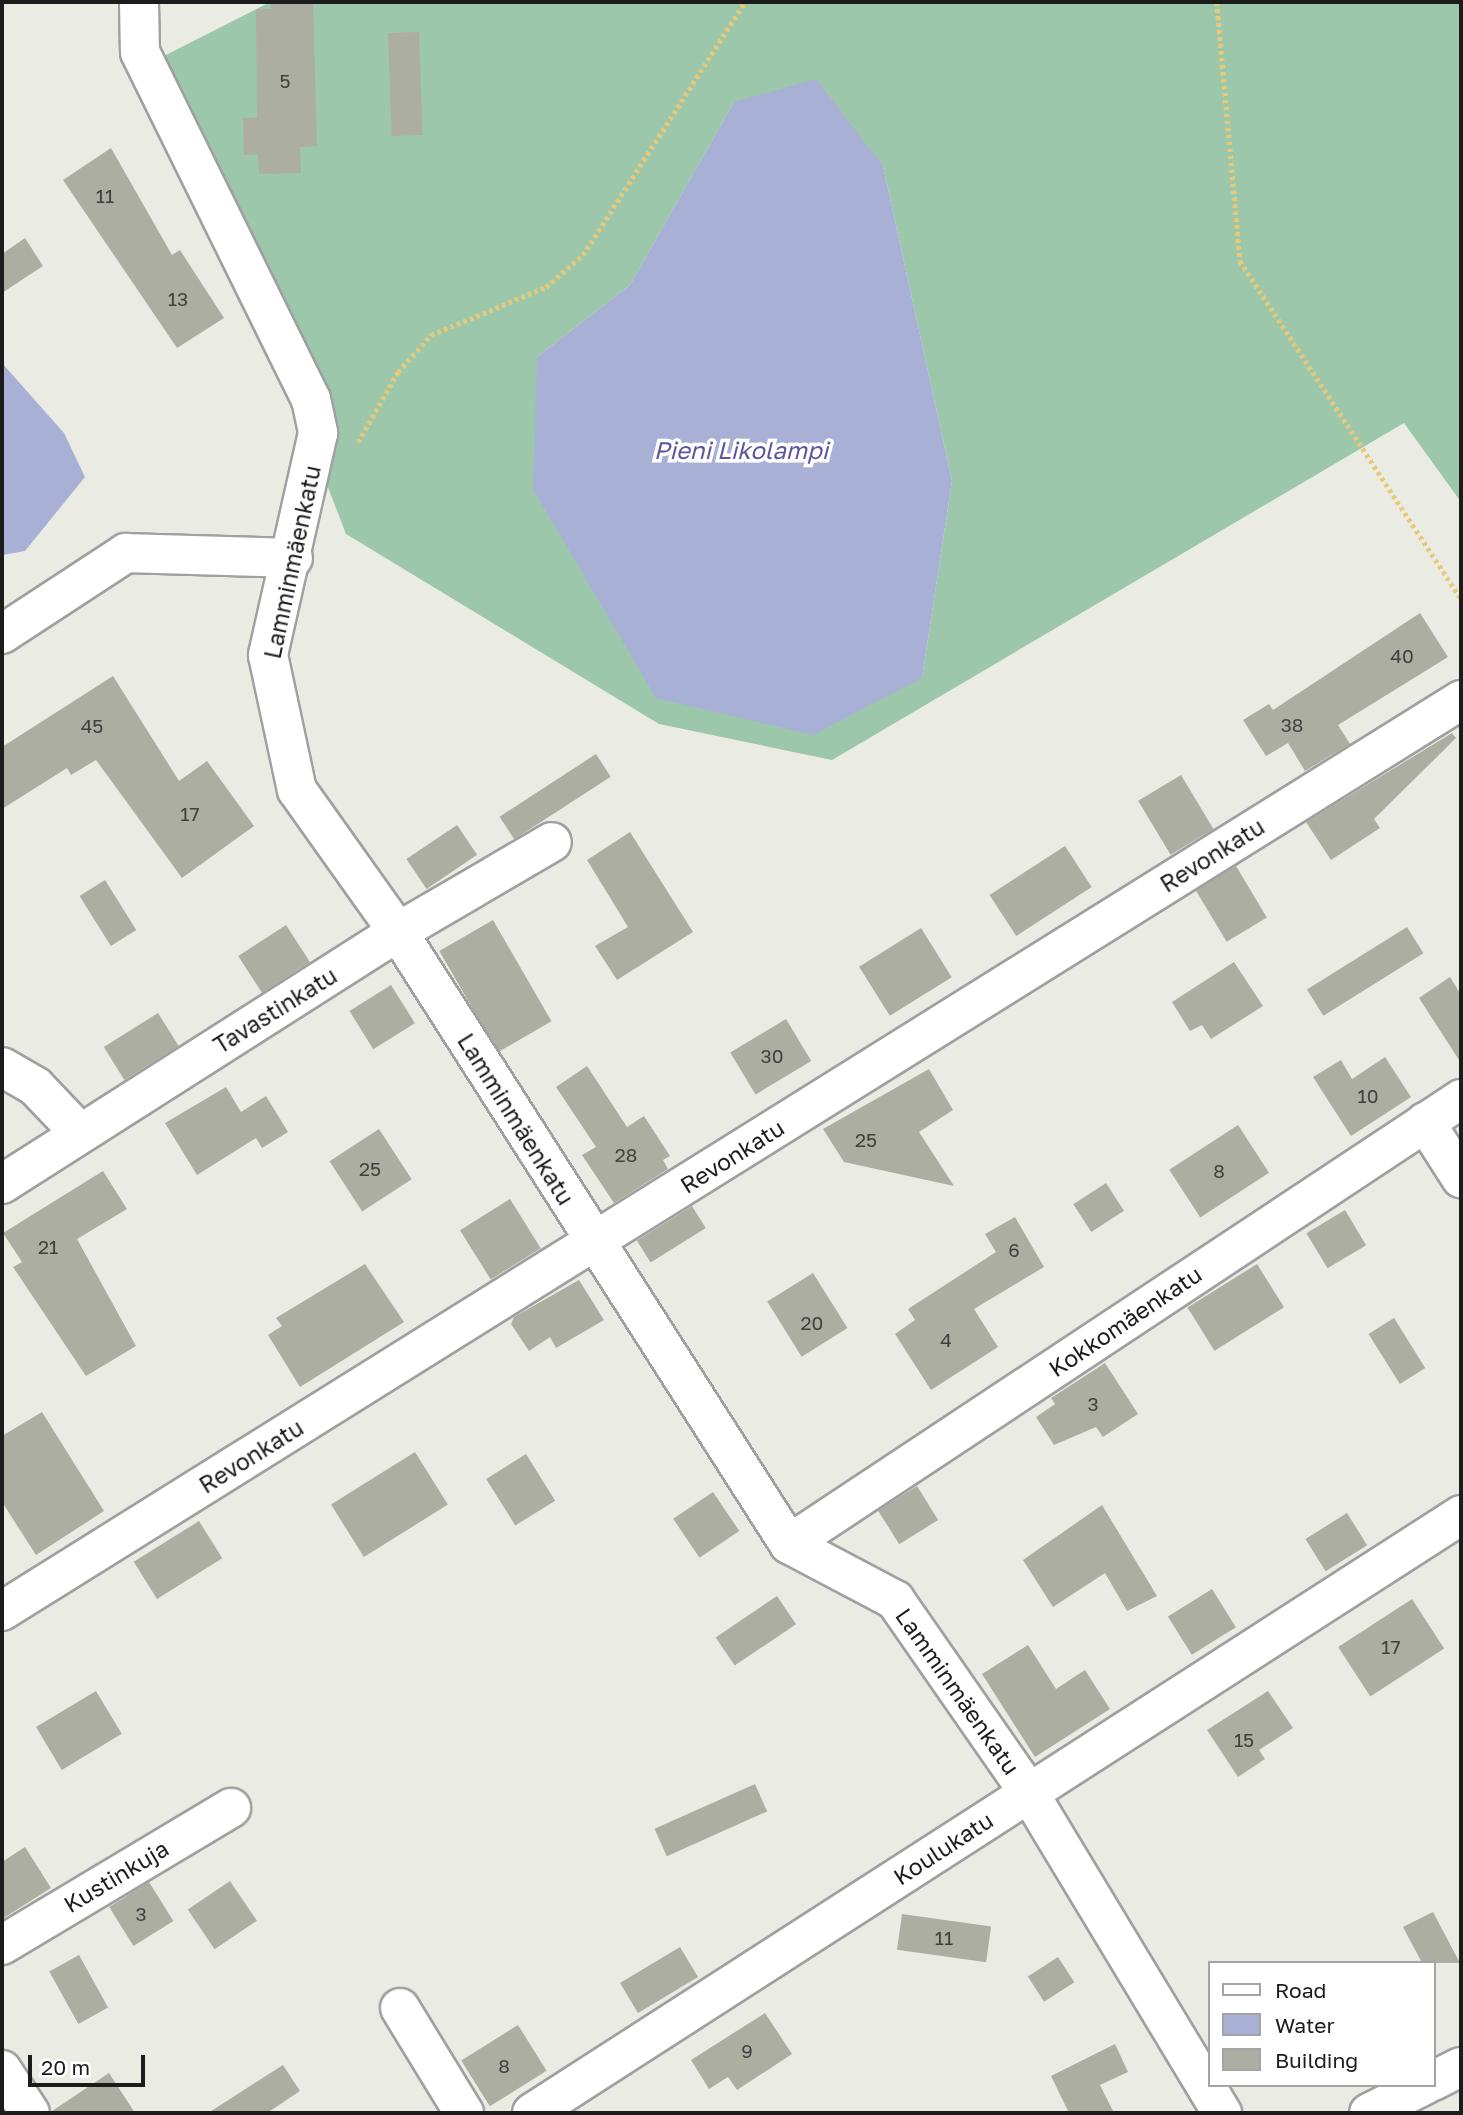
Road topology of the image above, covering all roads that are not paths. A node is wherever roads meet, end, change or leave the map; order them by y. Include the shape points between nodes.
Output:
1 (139, 2) edge
2 (293, 558) junction
3 (2, 634) edge
4 (1461, 700) edge
5 (552, 842) dead end
6 (398, 932) junction
7 (2, 1067) edge
8 (1461, 1099) edge
9 (1425, 1122) junction
10 (80, 1133) junction
11 (1461, 1178) edge
12 (2, 1184) edge
13 (594, 1242) junction
14 (1461, 1515) edge
15 (789, 1544) junction
16 (2, 1611) edge
17 (1029, 1793) junction
18 (231, 1808) dead end
19 (2, 1945) edge
20 (400, 2008) dead end
21 (1461, 2067) edge
22 (2, 2070) edge
23 (1435, 2080) edge
24 (1421, 2087) edge
25 (30, 2113) edge
26 (464, 2113) edge
27 (532, 2113) edge
28 (1222, 2113) edge
29 (1369, 2113) edge

1 - 2 street, Lamminmäenkatu via 141,52 311,399 318,433
2 - 3 street via 126,553
2 - 6 street, Lamminmäenkatu via 268,656 279,728 297,790
4 - 13 street, Revonkatu
5 - 6 street, Tavastinkatu
6 - 10 street, Tavastinkatu
6 - 13 street, Lamminmäenkatu
7 - 10 street via 36,1087
8 - 9 street, Kokkomäenkatu
9 - 11 street
9 - 15 street, Kokkomäenkatu
10 - 12 street, Tavastinkatu
13 - 15 street, Lamminmäenkatu
13 - 16 street, Revonkatu
14 - 17 street, Koulukatu
15 - 17 street, Lamminmäenkatu via 895,1600
17 - 27 street, Koulukatu
17 - 28 street, Lamminmäenkatu
18 - 19 street, Kustinkuja
20 - 26 street
21 - 23 street
22 - 25 street
24 - 29 street

